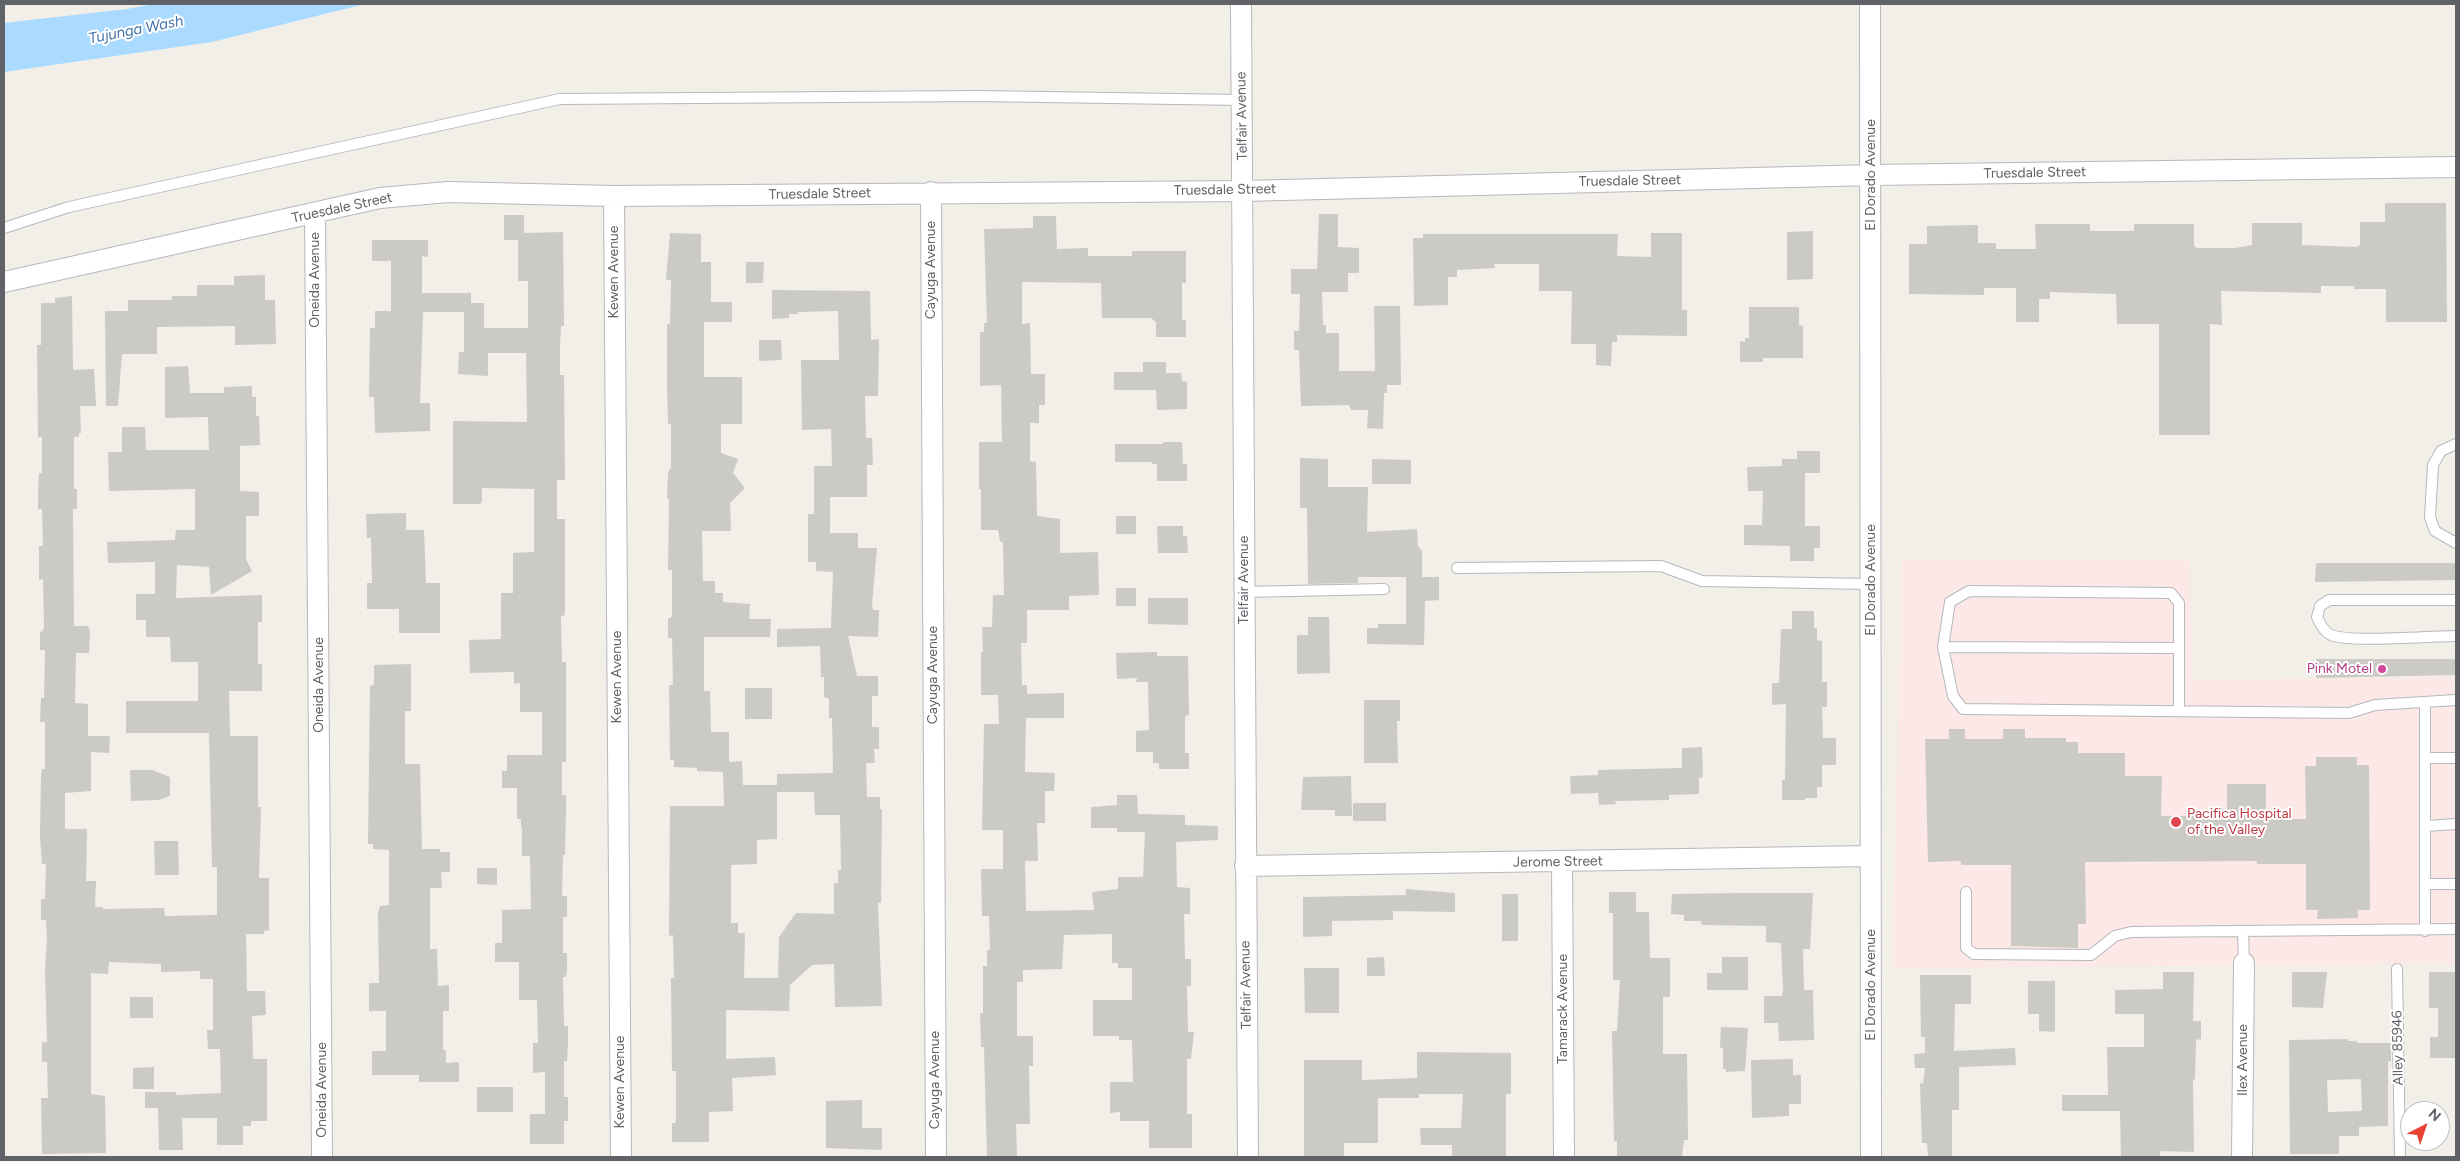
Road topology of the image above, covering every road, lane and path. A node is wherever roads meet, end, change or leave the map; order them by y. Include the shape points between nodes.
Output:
1 (1241, 4) edge
2 (1870, 4) edge
3 (1242, 100) junction
4 (2456, 167) edge
5 (1872, 175) junction
6 (1243, 191) junction
7 (931, 192) junction
8 (614, 196) junction
9 (315, 214) junction
10 (4, 228) edge
11 (4, 282) edge
12 (2456, 444) edge
13 (2456, 542) edge
14 (1457, 568) dead end
15 (1871, 584) junction
16 (1384, 589) dead end
17 (1244, 592) junction
18 (2456, 600) edge
19 (2456, 636) edge
20 (1943, 647) junction
21 (2179, 648) junction
22 (2456, 700) edge
23 (2424, 702) junction
24 (2179, 711) junction
25 (2425, 758) junction
26 (2456, 758) edge
27 (2456, 824) edge
28 (2425, 826) junction
29 (1870, 856) junction
30 (1562, 862) junction
31 (1245, 866) junction
32 (2425, 884) junction
33 (2456, 884) edge
34 (1966, 892) dead end
35 (2456, 929) edge
36 (2425, 930) junction
37 (2243, 932) junction
38 (2244, 963) joint
39 (2397, 969) dead end
40 (322, 1157) edge
41 (621, 1157) edge
42 (936, 1157) edge
43 (1248, 1157) edge
44 (1564, 1157) edge
45 (1871, 1157) edge
46 (2242, 1157) edge
47 (2400, 1157) edge

1 - 3 street, Telfair Avenue
2 - 5 street, El Dorado Avenue
3 - 6 street, Telfair Avenue
3 - 10 lane via 978,96 560,99 70,207
4 - 5 street, Truesdale Street
5 - 6 street, Truesdale Street
5 - 15 street, El Dorado Avenue
6 - 7 street, Truesdale Street
6 - 17 street, Telfair Avenue
7 - 8 street, Truesdale Street
7 - 42 street, Cayuga Avenue
8 - 9 street, Truesdale Street via 448,192 380,198
8 - 41 street, Kewen Avenue
9 - 11 street, Truesdale Street
9 - 40 street, Oneida Avenue
12 - 13 lane via 2441,451 2433,465 2430,517 2435,531
14 - 15 lane via 1661,566 1702,581
15 - 29 street, El Dorado Avenue
16 - 17 lane
17 - 31 street, Telfair Avenue
18 - 19 lane via 2329,600 2320,606 2317,617 2324,630 2332,636
20 - 21 lane
20 - 21 lane via 1950,602 1969,591 2171,593 2179,603
20 - 24 lane via 1953,696 1963,709
21 - 24 lane
22 - 23 lane
23 - 24 lane via 2375,705 2349,713
23 - 25 lane
25 - 26 lane
25 - 28 lane
27 - 28 lane
28 - 32 lane
29 - 30 street, Jerome Street
29 - 45 street, El Dorado Avenue
30 - 31 street, Jerome Street
30 - 44 street, Tamarack Avenue
31 - 43 street, Telfair Avenue
32 - 33 lane
32 - 36 lane
34 - 37 lane via 1966,948 1974,954 2091,955 2115,936 2131,932
35 - 36 lane
36 - 37 lane
37 - 38 lane
38 - 46 street, Ilex Avenue
39 - 47 lane, Alley 85946

